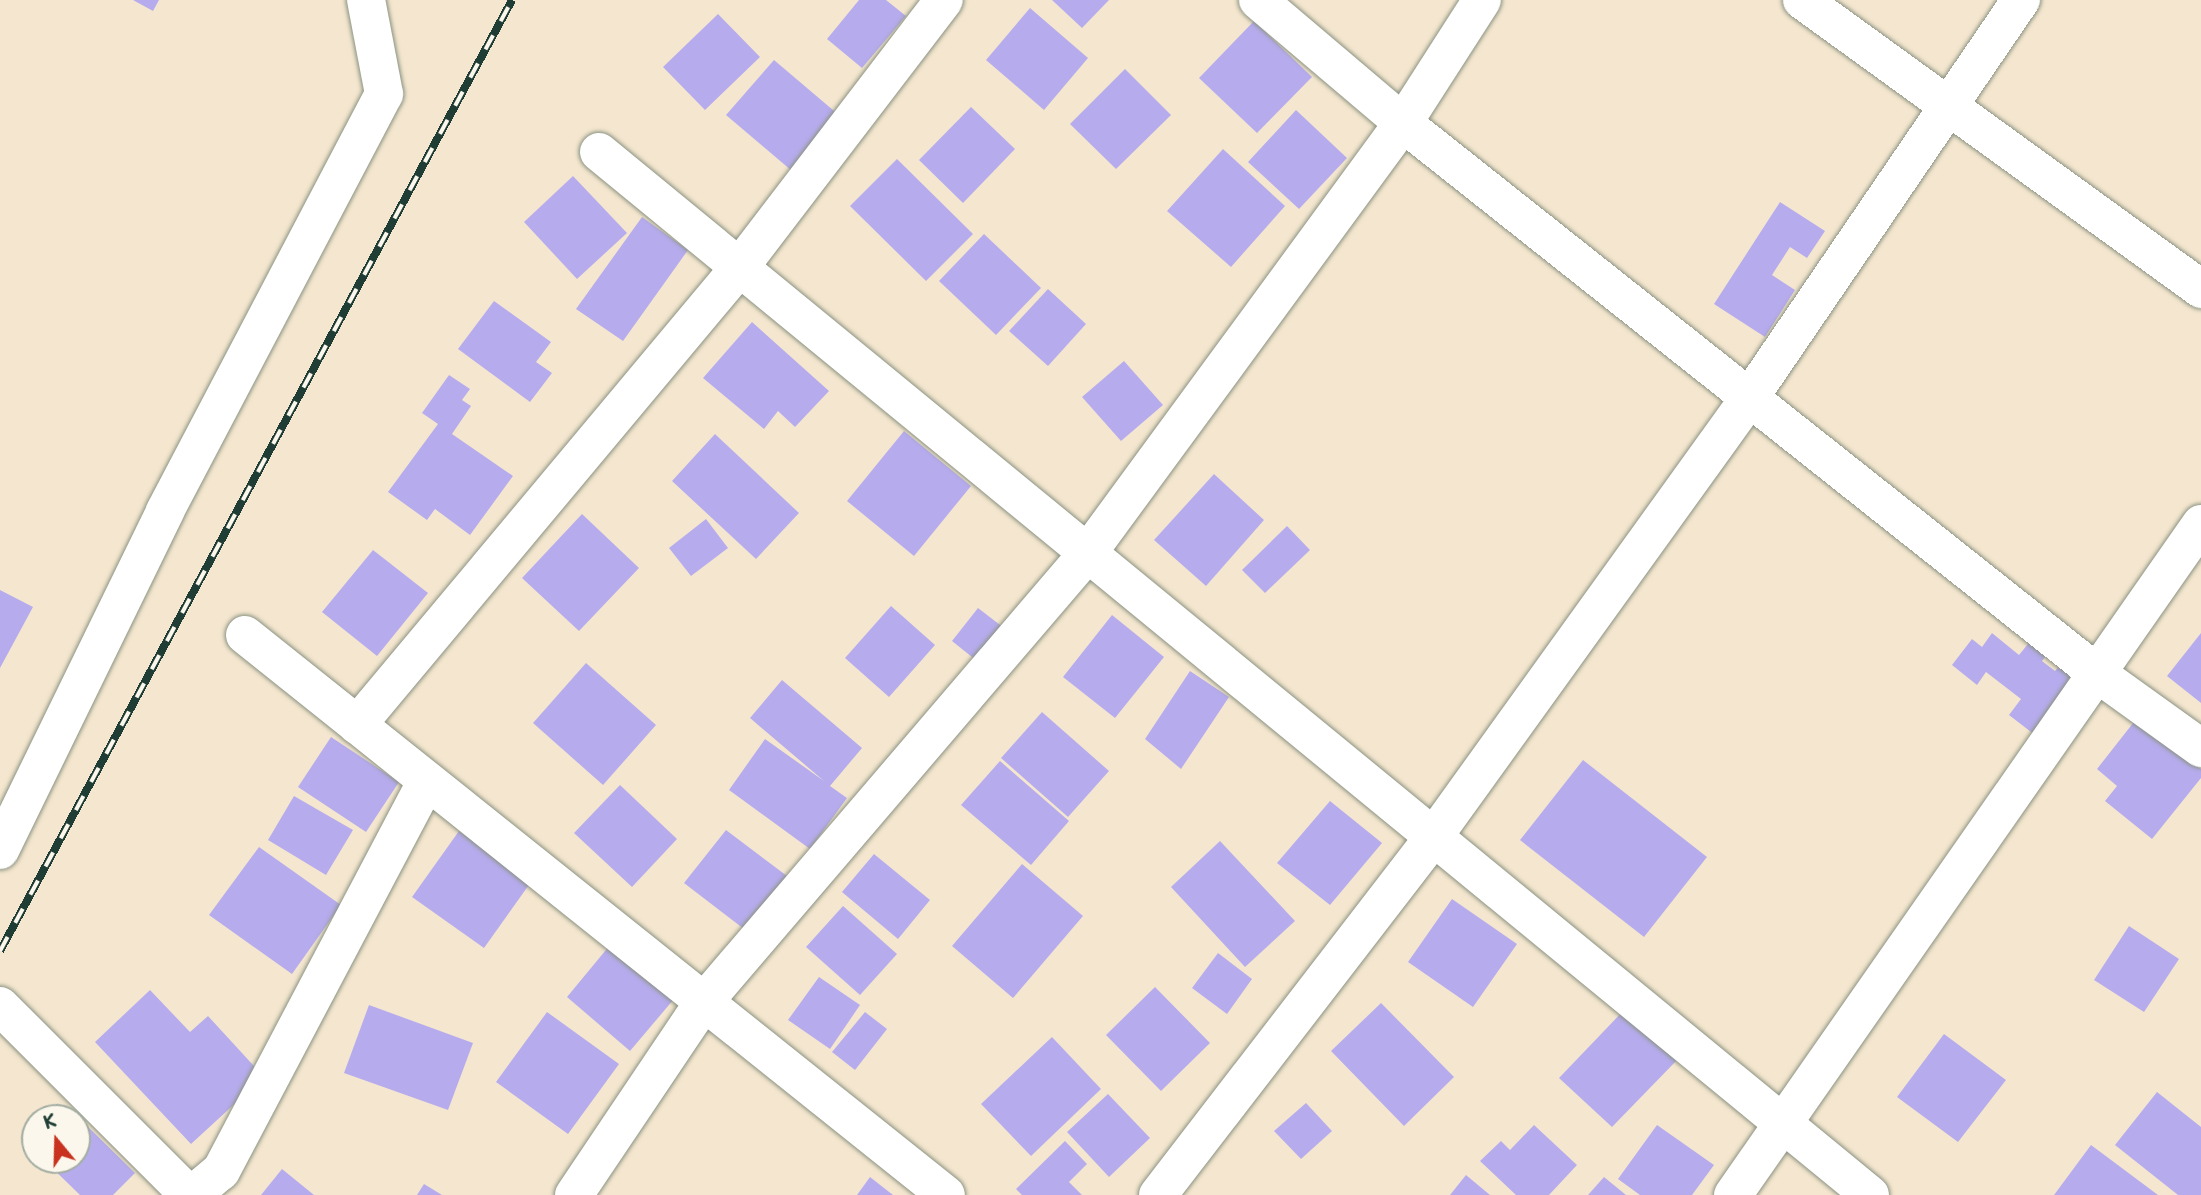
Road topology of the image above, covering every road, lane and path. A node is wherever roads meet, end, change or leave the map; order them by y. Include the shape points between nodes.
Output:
1 (366, 0) edge
2 (944, 0) edge
3 (1258, 0) edge
4 (1482, 0) edge
5 (1802, 0) edge
6 (2021, 0) edge
7 (1947, 107) junction
8 (1403, 123) junction
9 (599, 152) dead end
10 (739, 268) junction
11 (2201, 289) edge
12 (1749, 397) junction
13 (2201, 524) edge
14 (1087, 554) junction
15 (245, 635) dead end
16 (2098, 674) junction
17 (357, 725) junction
18 (2201, 748) edge
19 (427, 781) junction
20 (5, 825) edge
21 (1434, 835) junction
22 (703, 1003) junction
23 (0, 1006) edge
24 (1782, 1122) junction
25 (191, 1195) edge
26 (574, 1195) edge
27 (946, 1195) edge
28 (1158, 1195) edge
29 (1733, 1195) edge
30 (1870, 1195) edge

1 - 20 street via 384,94
2 - 10 street
3 - 8 street
4 - 8 street
5 - 7 street
6 - 7 street
7 - 11 street
7 - 12 street
8 - 12 street
8 - 14 street
9 - 10 street
10 - 14 street
10 - 17 street
12 - 16 street
12 - 21 street
13 - 16 street
14 - 21 street
14 - 22 street
15 - 17 street
16 - 18 street
16 - 24 street
17 - 19 street
19 - 22 street
19 - 25 street via 221,1171
21 - 24 street
21 - 28 street
22 - 26 street
22 - 27 street
23 - 25 street
24 - 29 street
24 - 30 street

